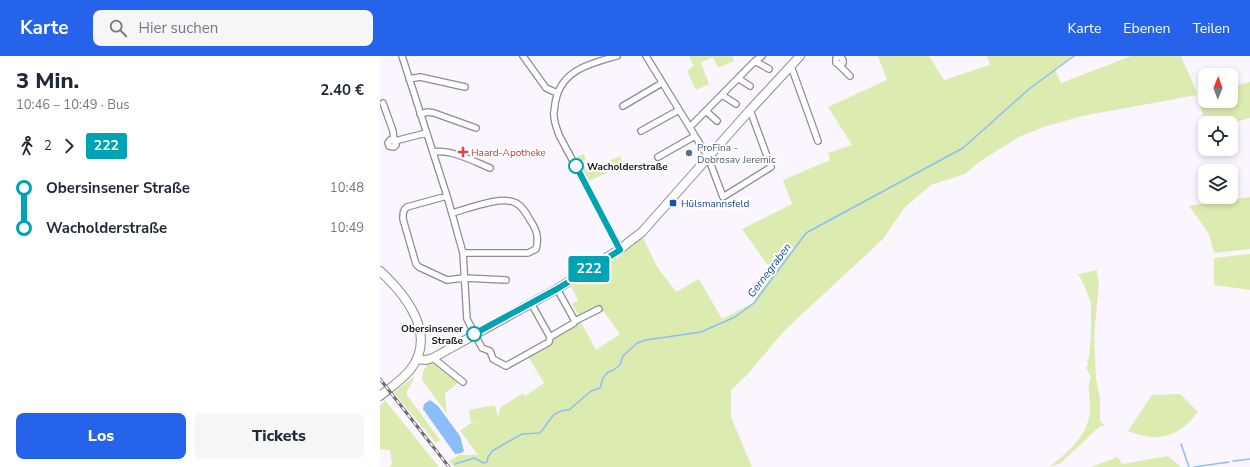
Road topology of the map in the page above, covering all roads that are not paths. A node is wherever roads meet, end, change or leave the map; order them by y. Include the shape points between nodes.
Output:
1 (402, 56) edge
2 (523, 56) edge
3 (617, 56) edge
4 (646, 56) edge
5 (762, 56) edge
6 (800, 56) edge
7 (836, 58) edge
8 (756, 61) junction
9 (791, 66) junction
10 (769, 69) dead end
11 (850, 76) dead end
12 (409, 79) junction
13 (739, 79) junction
14 (662, 83) junction
15 (750, 86) dead end
16 (466, 87) dead end
17 (557, 93) junction
18 (722, 96) junction
19 (383, 103) dead end
20 (736, 104) dead end
21 (623, 106) dead end
22 (679, 110) junction
23 (750, 110) junction
24 (706, 111) junction
25 (420, 114) junction
26 (717, 122) dead end
27 (690, 127) junction
28 (476, 128) dead end
29 (641, 131) dead end
30 (426, 134) junction
31 (695, 136) junction
32 (818, 141) dead end
33 (433, 152) junction
34 (658, 156) dead end
35 (708, 157) junction
36 (490, 168) dead end
37 (447, 196) junction
38 (452, 213) junction
39 (620, 250) junction
40 (463, 253) junction
41 (380, 271) edge
42 (464, 278) junction
43 (506, 280) dead end
44 (557, 289) junction
45 (531, 303) junction
46 (599, 309) dead end
47 (575, 321) junction
48 (474, 334) junction
49 (550, 337) junction
50 (433, 358) junction
51 (417, 359) junction
52 (463, 382) dead end
53 (380, 396) edge

1 - 12 street
2 - 17 street via 546,88
3 - 17 street via 576,70 564,81
4 - 14 street
5 - 8 street
6 - 9 street
7 - 11 street
8 - 10 street
8 - 13 street
9 - 23 street
9 - 32 street
12 - 16 street via 420,77
12 - 25 street
13 - 15 street
13 - 18 street
14 - 21 street
14 - 22 street
17 - 39 street via 554,116 559,135
18 - 20 street
18 - 24 street
19 - 30 street via 395,141
22 - 27 street
22 - 29 street
23 - 35 street
23 - 35 street via 771,167 723,197
24 - 26 street
24 - 27 street
25 - 28 street via 434,113
25 - 30 street
27 - 31 street
30 - 33 street
31 - 34 street
31 - 35 street
33 - 36 street via 440,151 458,156
33 - 37 street
35 - 39 street via 642,232
37 - 38 street
37 - 42 street via 407,207 404,209 403,219 418,267 447,280
38 - 40 street
38 - 40 street via 501,200 514,202 526,213 539,239 536,249 528,253
39 - 44 street
40 - 42 street
41 - 51 street via 394,283 414,311 420,339
42 - 43 street
42 - 48 street via 467,319
44 - 45 street
44 - 47 street
45 - 48 street
45 - 49 street
46 - 47 street
47 - 49 street
48 - 49 street via 482,348 490,351 493,359 506,366 549,342
48 - 50 street
50 - 51 street
50 - 52 street
51 - 53 street via 402,379

